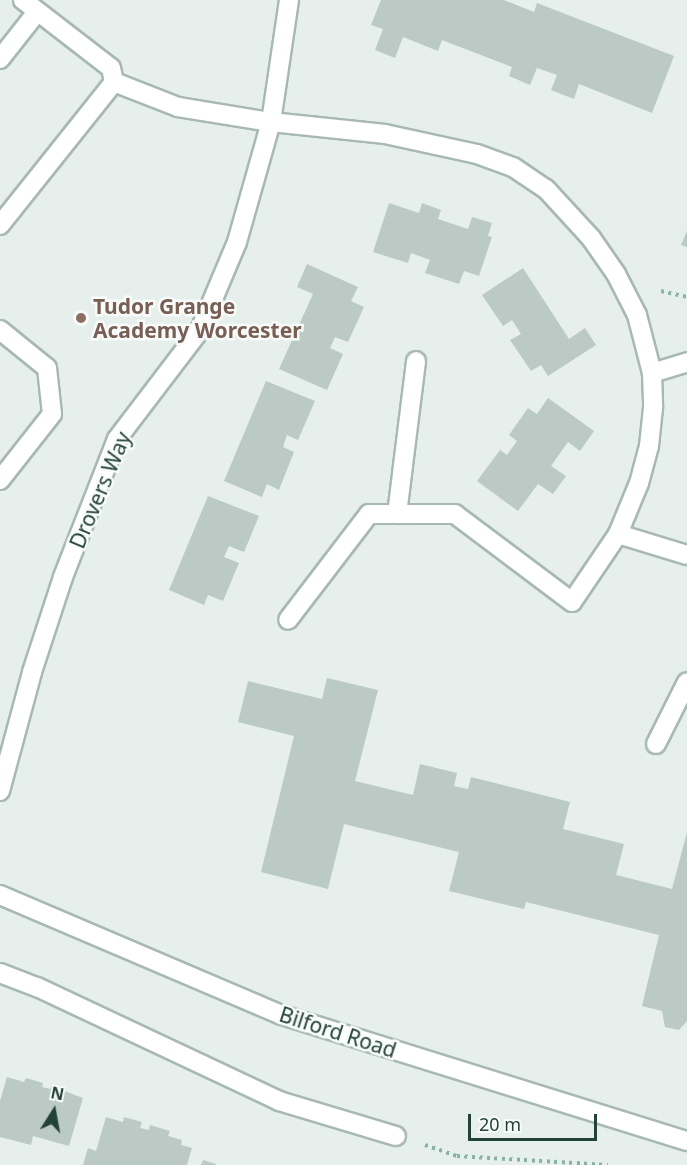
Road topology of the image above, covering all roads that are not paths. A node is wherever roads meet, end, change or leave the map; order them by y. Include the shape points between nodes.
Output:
1 (22, 0) edge
2 (289, 0) edge
3 (37, 12) junction
4 (0, 59) edge
5 (114, 82) junction
6 (271, 122) junction
7 (0, 225) edge
8 (0, 330) edge
9 (416, 361) dead end
10 (687, 362) edge
11 (652, 373) junction
12 (0, 480) edge
13 (397, 514) junction
14 (618, 534) junction
15 (687, 555) edge
16 (288, 620) dead end
17 (687, 682) edge
18 (656, 744) dead end
19 (0, 791) edge
20 (0, 895) edge
21 (0, 973) edge
22 (396, 1136) road end
23 (687, 1141) edge

1 - 3 street
2 - 6 street, Drovers Way
3 - 4 street
3 - 5 street via 111,68
5 - 6 street via 178,106
5 - 7 street
6 - 11 street via 385,134 477,154 546,189 591,238 616,274 637,315
6 - 19 street, Drovers Way via 237,242 200,330 117,439 63,577
8 - 12 street via 47,368 52,414
9 - 13 street
10 - 11 street
11 - 14 street via 649,447
13 - 14 street via 455,514 572,602
13 - 16 street via 369,514
14 - 15 street
17 - 18 street
20 - 23 street, Bilford Road via 282,1015
21 - 22 street via 279,1101

